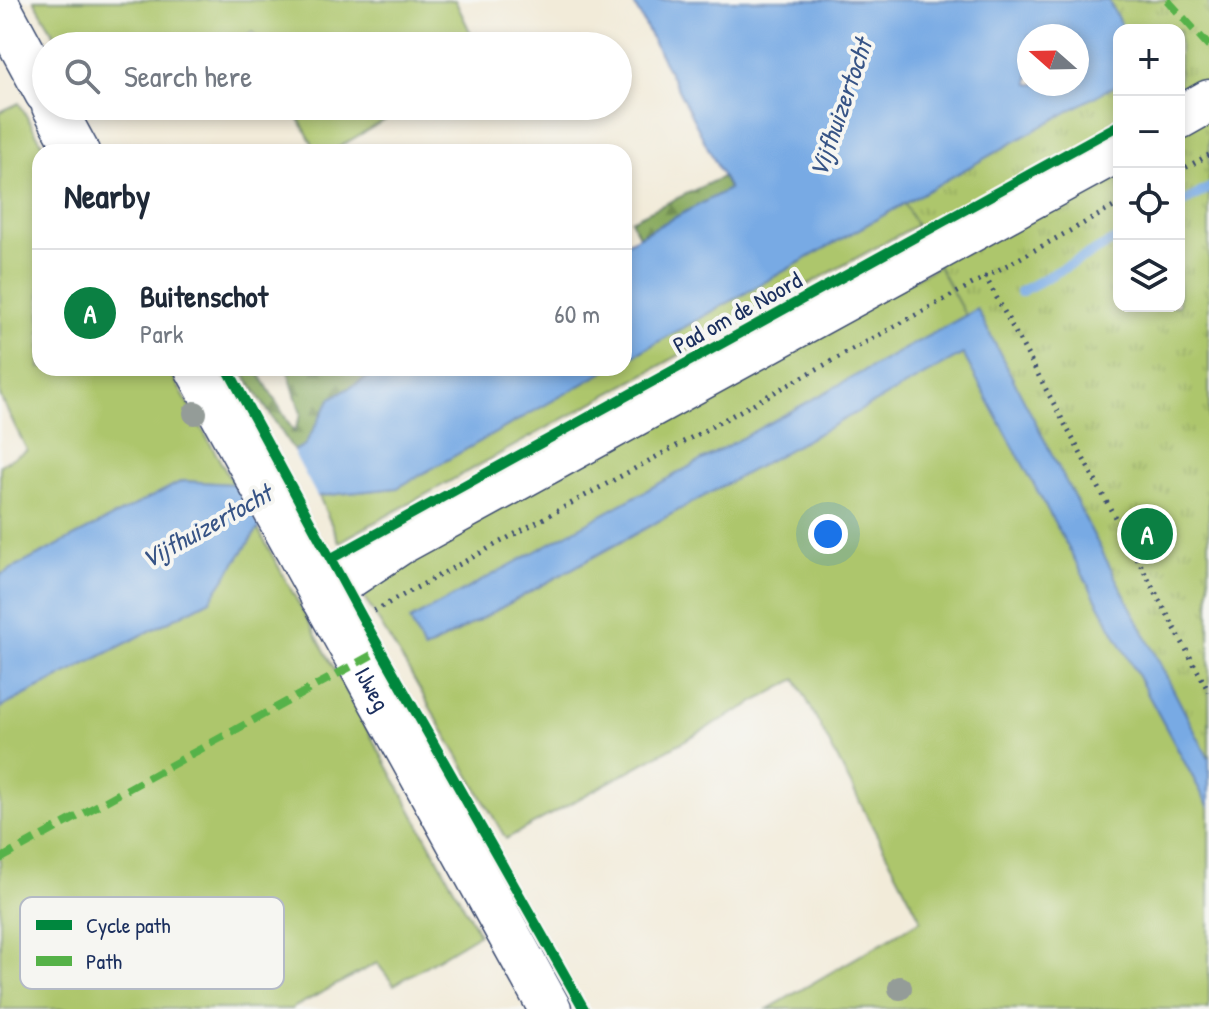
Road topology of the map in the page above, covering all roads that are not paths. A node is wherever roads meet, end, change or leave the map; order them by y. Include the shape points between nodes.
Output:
1 (0, 8) edge
2 (32, 67) edge
3 (1209, 101) edge
4 (1185, 115) edge
5 (61, 120) edge
6 (74, 144) edge
7 (1113, 153) edge
8 (200, 376) edge
9 (332, 589) junction
10 (550, 1009) edge

1 - 2 street
3 - 4 street
5 - 6 street
7 - 9 street, Pad om de Noord via 399,544
8 - 9 street, IJweg via 280,521
9 - 10 street, IJweg

